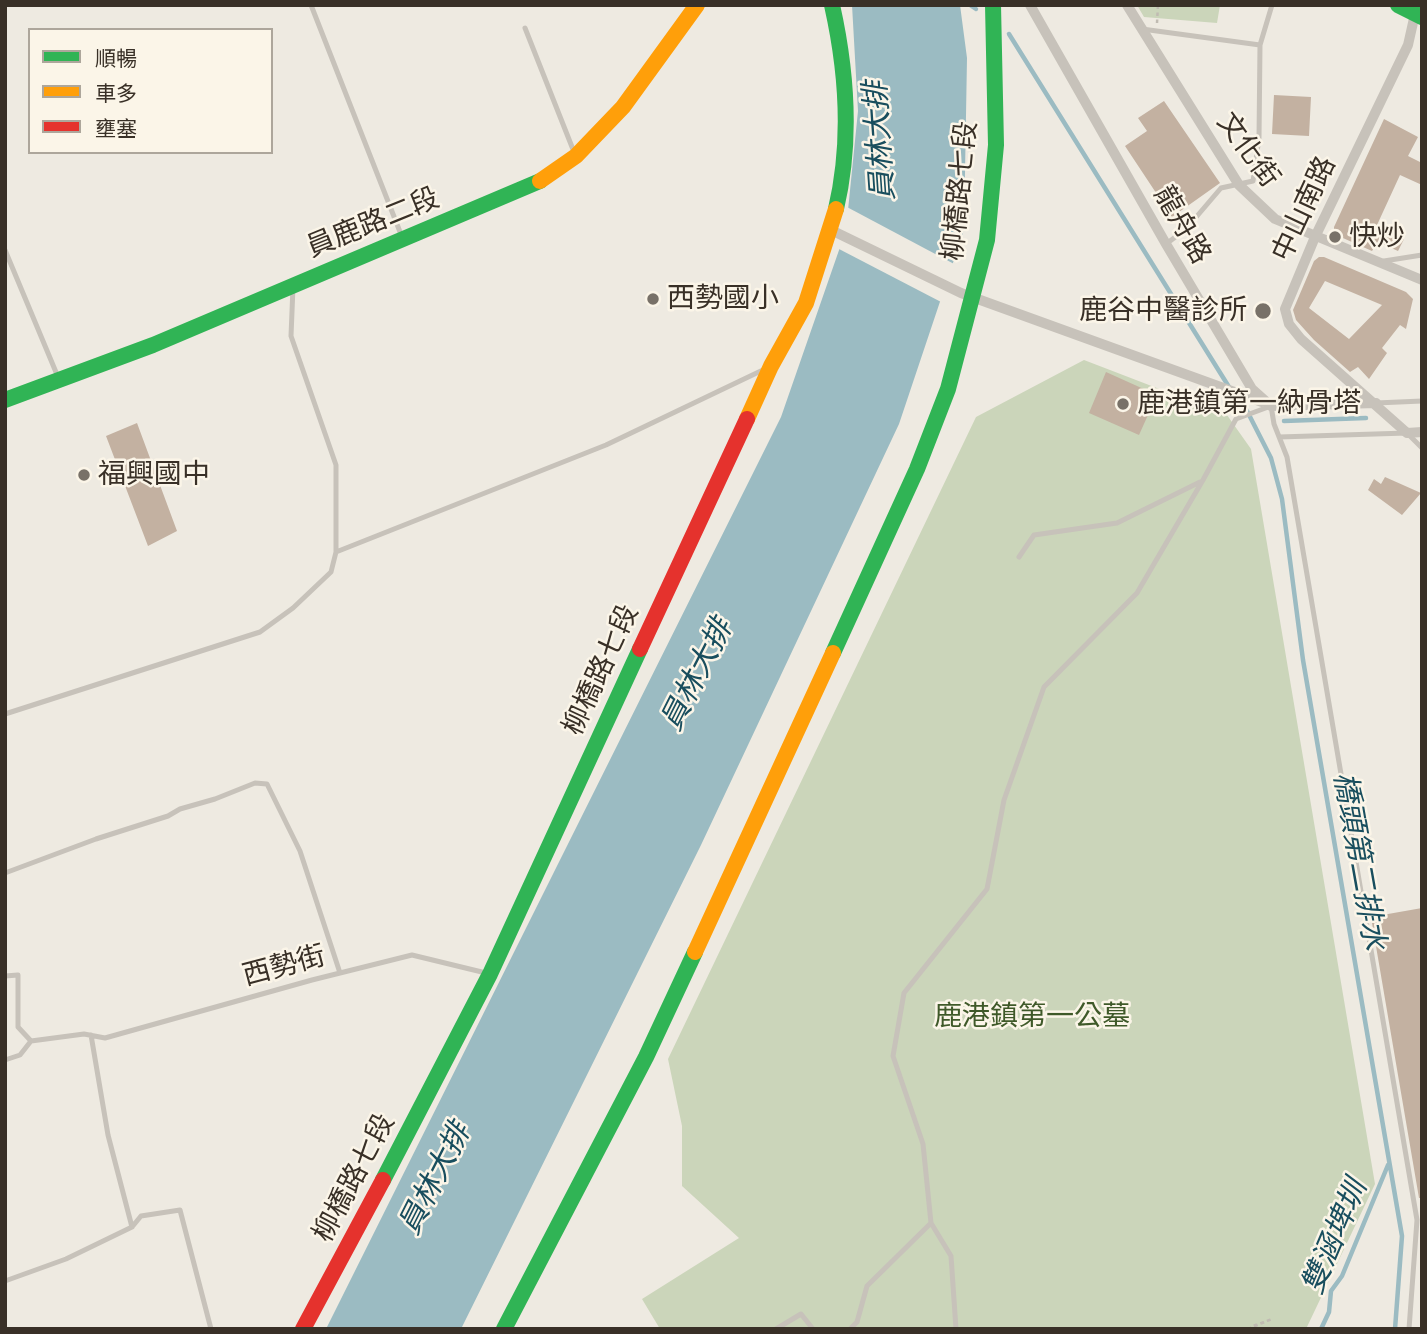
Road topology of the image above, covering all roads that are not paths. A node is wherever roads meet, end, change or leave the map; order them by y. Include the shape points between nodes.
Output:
1 (311, 5) edge
2 (697, 5) edge
3 (832, 5) edge
4 (993, 5) edge
5 (1030, 5) edge
6 (1127, 5) edge
7 (1272, 5) edge
8 (1398, 5) edge
9 (1418, 12) edge
10 (525, 28) dead end
11 (1142, 29) junction
12 (1260, 45) junction
13 (576, 156) junction
14 (1239, 185) junction
15 (836, 232) junction
16 (1315, 237) junction
17 (403, 240) junction
18 (1166, 244) junction
19 (5, 250) edge
20 (1422, 255) edge
21 (1378, 262) junction
22 (1422, 280) edge
23 (293, 284) junction
24 (966, 295) junction
25 (771, 366) junction
26 (59, 380) junction
27 (5, 400) edge
28 (1422, 401) edge
29 (1376, 403) junction
30 (1267, 407) junction
31 (1422, 432) edge
32 (1407, 433) junction
33 (1279, 437) junction
34 (1422, 448) edge
35 (1203, 480) junction
36 (336, 552) junction
37 (1019, 557) dead end
38 (5, 714) edge
39 (5, 873) edge
40 (340, 973) junction
41 (490, 974) junction
42 (5, 976) edge
43 (91, 1035) junction
44 (31, 1041) junction
45 (5, 1060) edge
46 (931, 1223) junction
47 (131, 1227) junction
48 (5, 1281) edge
49 (211, 1329) edge
50 (303, 1329) edge
51 (503, 1329) edge
52 (776, 1329) edge
53 (813, 1329) edge
54 (850, 1329) edge
55 (956, 1329) edge
56 (1409, 1329) edge

1 - 17 lane
2 - 13 main road, 員鹿路二段 via 623,107
3 - 15 main road, 柳橋路七段 via 839,36 847,146
4 - 24 main road, 柳橋路七段 via 996,145 987,240
5 - 18 street, 龍舟路
6 - 11 street, 文化街
7 - 12 lane
8 - 9 main road
9 - 16 street, 中山南路 via 1408,45
10 - 13 lane
11 - 12 lane
11 - 14 street, 文化街
12 - 14 lane via 1256,164 1253,181
13 - 17 main road, 員鹿路二段 via 537,183
14 - 16 street, 文化街 via 1275,219
14 - 18 lane via 1221,188 1186,229
15 - 24 street
15 - 25 main road, 柳橋路七段 via 806,303
16 - 21 street, 文化街
16 - 29 street, 中山南路 via 1285,309 1289,324
17 - 23 main road, 員鹿路二段
18 - 30 street, 龍舟路 via 1242,375
19 - 26 lane
20 - 21 lane
21 - 22 street, 文化街
23 - 26 main road, 員鹿路二段
23 - 36 lane via 291,336 335,465
24 - 30 street
24 - 51 main road, 柳橋路七段 via 947,389 883,546 646,1057
25 - 36 lane via 606,445
25 - 41 main road, 柳橋路七段
26 - 27 main road, 員鹿路二段
28 - 29 lane
29 - 30 street
29 - 32 street, 中山南路
30 - 33 lane
30 - 35 lane via 1236,419
31 - 32 street
32 - 33 lane
32 - 34 lane
33 - 56 lane via 1287,457 1417,1220
35 - 37 lane via 1117,523 1034,535
35 - 46 lane via 1137,593 1044,687 1004,800 987,889 904,993 893,1056 923,1144
36 - 38 lane via 331,572 260,632
39 - 40 lane via 255,783 267,784 300,851
40 - 41 lane, 西勢街 via 412,955
40 - 43 lane, 西勢街 via 105,1038
41 - 50 main road, 柳橋路七段
42 - 44 lane via 18,975 18,1027
43 - 44 lane, 西勢街
43 - 47 lane via 108,1135
44 - 45 lane via 20,1055
46 - 54 lane via 867,1286 857,1322
46 - 55 lane via 951,1256
47 - 48 lane via 66,1259
47 - 49 lane via 141,1216 180,1210
52 - 53 lane via 801,1314

